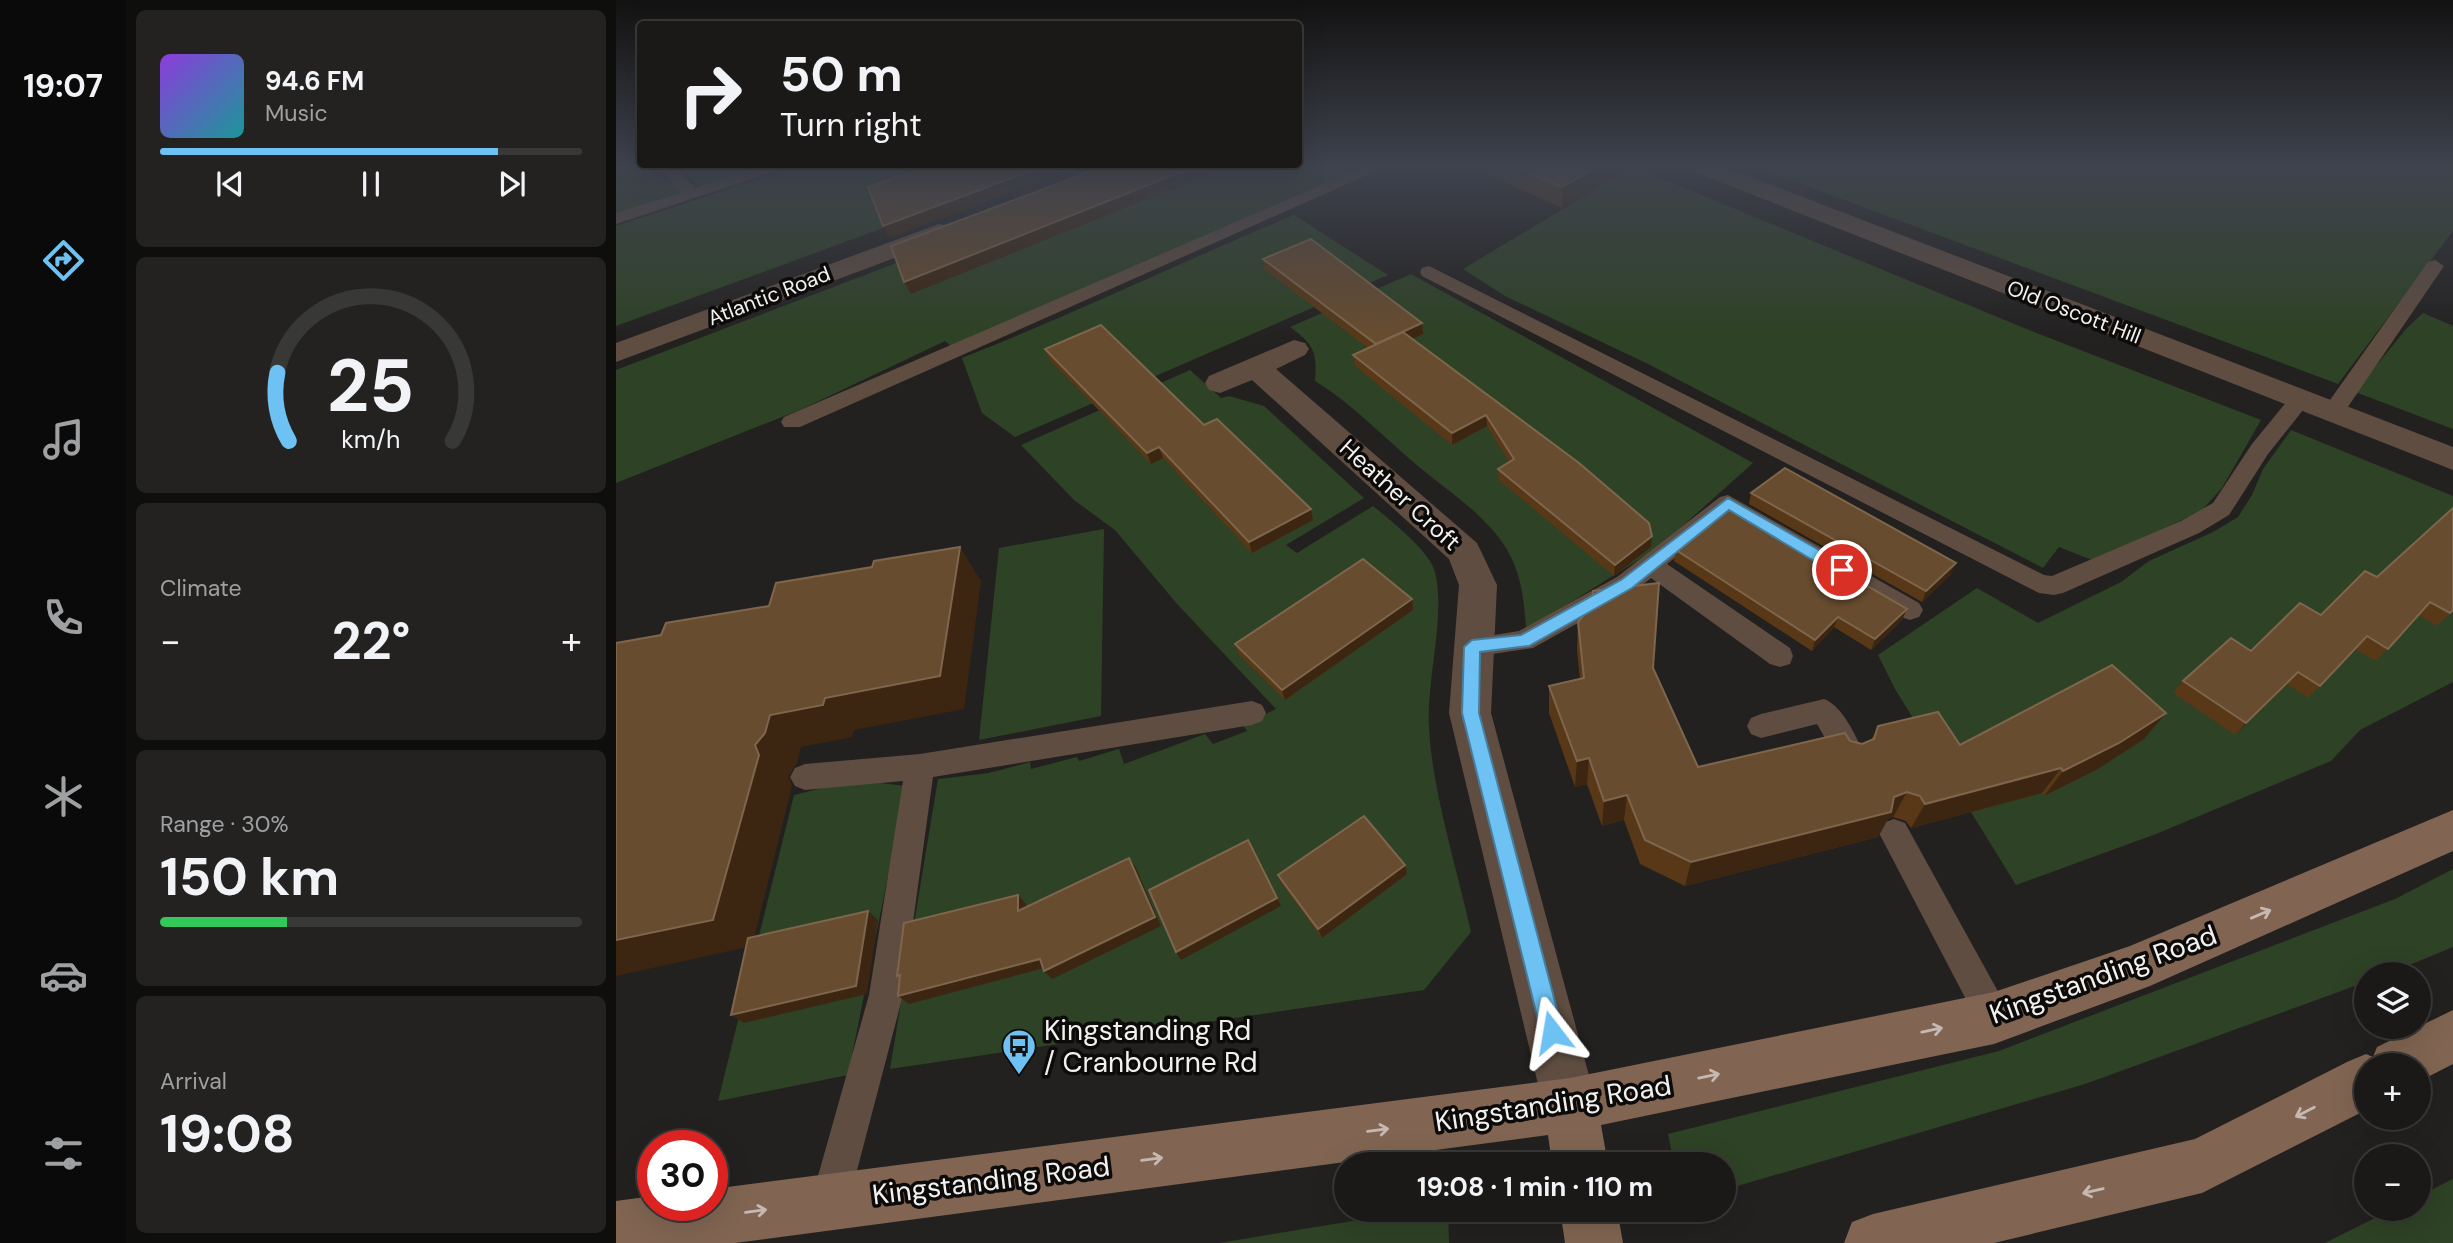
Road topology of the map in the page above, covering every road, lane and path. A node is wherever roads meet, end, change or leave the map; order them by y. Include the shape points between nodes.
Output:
1 (1251, 222) edge
2 (1844, 222) edge
3 (964, 223) edge
4 (2435, 266) dead end
5 (1429, 272) dead end
6 (1294, 349) dead end
7 (616, 354) edge
8 (1256, 367) junction
9 (1220, 383) dead end
10 (2300, 400) junction
11 (2333, 412) junction
12 (792, 422) dead end
13 (2453, 459) edge
14 (1650, 565) junction
15 (1910, 610) edge
16 (1472, 647) junction
17 (1780, 656) dead end
18 (1252, 713) dead end
19 (1761, 726) dead end
20 (1850, 755) edge
21 (920, 768) junction
22 (805, 778) dead end
23 (2453, 830) edge
24 (1894, 833) edge
25 (1994, 1018) junction
26 (2453, 1037) edge
27 (2422, 1053) edge
28 (2354, 1087) edge
29 (1570, 1105) junction
30 (1578, 1152) edge
31 (830, 1201) junction
32 (1590, 1222) edge
33 (616, 1230) edge
34 (1594, 1243) edge
35 (1873, 1243) edge

1 - 12 lane
2 - 10 street, Old Oscott Hill
3 - 7 street, Atlantic Road
4 - 11 lane
5 - 10 lane via 2039,584 2054,586 2221,509 2260,449
6 - 8 street
8 - 9 street
8 - 16 street, Heather Croft via 1464,552 1478,585
10 - 11 street, Old Oscott Hill
11 - 13 street, Old Oscott Hill
14 - 15 lane via 1728,503
14 - 16 lane via 1626,584 1524,641
14 - 17 lane
16 - 29 street, Heather Croft via 1470,713
18 - 21 lane
19 - 20 lane via 1824,711
21 - 22 lane
21 - 31 lane via 886,995
25 -> 23 main road, Kingstanding Road via 2133,969
24 - 25 lane
29 -> 25 main road, Kingstanding Road
26 - 27 main road
28 -> 35 main road via 2202,1165
29 - 30 main road
31 -> 29 main road, Kingstanding Road
33 -> 31 main road, Kingstanding Road
32 - 34 main road

